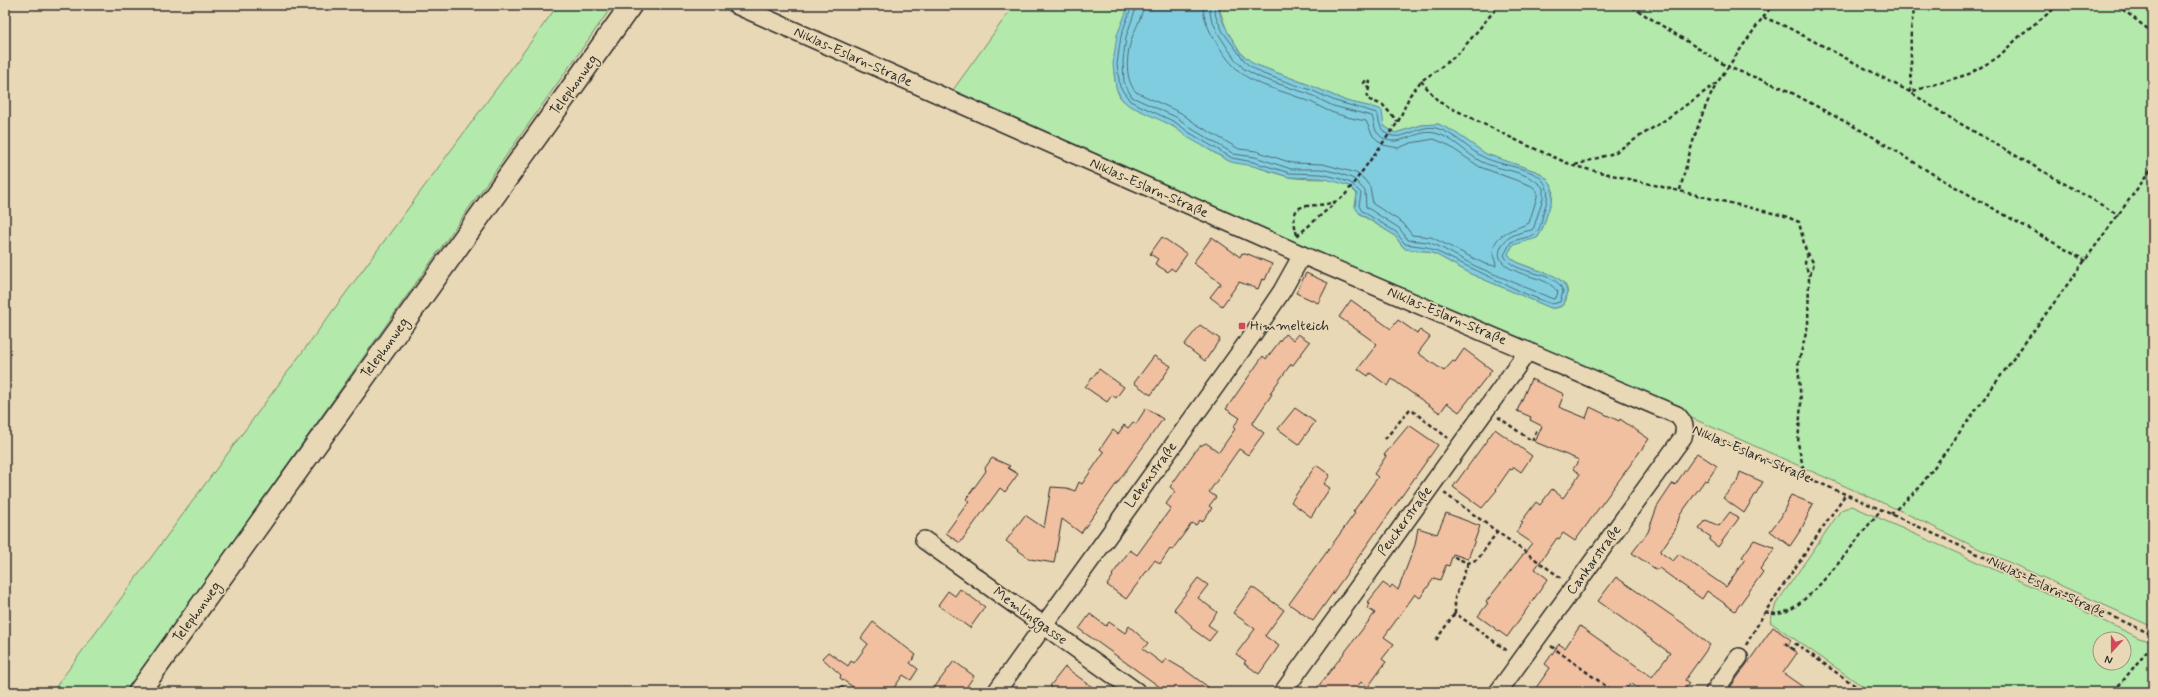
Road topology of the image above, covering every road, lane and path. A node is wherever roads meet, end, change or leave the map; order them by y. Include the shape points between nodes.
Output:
1 (632, 5) edge
2 (736, 5) edge
3 (1499, 5) edge
4 (1629, 5) edge
5 (1774, 5) edge
6 (1916, 5) edge
7 (2059, 5) edge
8 (2117, 5) edge
9 (1763, 17) junction
10 (2153, 33) edge
11 (1728, 67) junction
12 (1420, 81) junction
13 (1717, 83) junction
14 (1369, 89) dead end
15 (1910, 92) junction
16 (1398, 122) junction
17 (1574, 166) junction
18 (2153, 167) edge
19 (1680, 190) junction
20 (1335, 202) junction
21 (2119, 215) junction
22 (1297, 236) junction
23 (1807, 254) junction
24 (1302, 255) junction
25 (2086, 261) junction
26 (1809, 277) junction
27 (1528, 351) junction
28 (1487, 408) junction
29 (1685, 425) junction
30 (1538, 429) dead end
31 (1385, 439) dead end
32 (1459, 447) junction
33 (1805, 477) junction
34 (1432, 484) junction
35 (1845, 495) junction
36 (1881, 510) junction
37 (1890, 514) junction
38 (1497, 532) junction
39 (924, 540) dead end
40 (1454, 557) dead end
41 (1468, 563) junction
42 (1574, 587) junction
43 (1765, 612) junction
44 (1454, 613) junction
45 (1044, 625) junction
46 (1538, 636) junction
47 (2153, 636) edge
48 (1436, 640) dead end
49 (1785, 643) dead end
50 (2153, 643) edge
51 (1739, 657) joint
52 (1521, 660) junction
53 (840, 686) dead end
54 (139, 692) edge
55 (849, 692) edge
56 (996, 692) edge
57 (1137, 692) edge
58 (1282, 692) edge
59 (1498, 692) edge
60 (1614, 692) edge
61 (1714, 692) edge
62 (1864, 692) edge
63 (2114, 692) edge

1 - 54 street, Telephonweg
2 - 24 street, Niklas-Eslarn-Straße
3 - 12 path via 1459,53
4 - 11 path
5 - 9 path
6 - 15 path via 1912,16 1909,57 1912,77
7 - 15 path via 2023,33 1997,58 1969,74
8 - 10 path
9 - 11 path
9 - 15 path
11 - 13 path
11 - 25 path via 1783,88 1875,138 1936,176
12 - 16 path via 1410,95
12 - 17 path via 1439,102
13 - 17 path via 1614,153
13 - 19 path via 1691,145
14 - 16 path via 1367,99 1383,105
15 - 21 path via 1946,116
16 - 20 path via 1345,195
17 - 19 path
18 - 21 path
19 - 23 path via 1800,222
20 - 22 path
20 - 22 path via 1304,206 1297,210 1293,222
21 - 25 path
22 - 24 path
23 - 26 path via 1805,263
23 - 26 path via 1814,264
24 - 27 street, Niklas-Eslarn-Straße
24 - 45 street, Lehenstraße via 1253,334
25 - 37 path via 1919,488
26 - 33 path via 1808,325 1798,365 1798,444
27 - 28 street, Peuckerstraße
27 - 29 street, Niklas-Eslarn-Straße via 1677,416
28 - 30 path via 1532,441
28 - 32 street, Peuckerstraße
29 - 33 path, Niklas-Eslarn-Straße
29 - 42 street, Cankarstraße via 1683,437
31 - 32 path via 1410,409
32 - 34 street, Peuckerstraße
33 - 35 path, Niklas-Eslarn-Straße
34 - 38 path
34 - 58 street, Peuckerstraße
35 - 36 path, Niklas-Eslarn-Straße
35 - 43 path
36 - 37 path, Niklas-Eslarn-Straße
36 - 43 path via 1813,593 1794,607 1778,614
37 - 47 path, Niklas-Eslarn-Straße
38 - 41 path via 1478,559
38 - 42 path
39 - 45 street, Memlinggasse
40 - 41 path
41 - 44 path via 1454,598
42 - 46 street, Cankarstraße
43 - 51 path
44 - 48 path
44 - 52 path
45 - 56 street, Lehenstraße
45 - 57 street, Memlinggasse
46 - 52 street, Cankarstraße
46 - 60 path
49 - 62 path via 1793,649 1796,644
50 - 63 path
51 - 61 street
52 - 59 street, Cankarstraße
53 - 55 path

